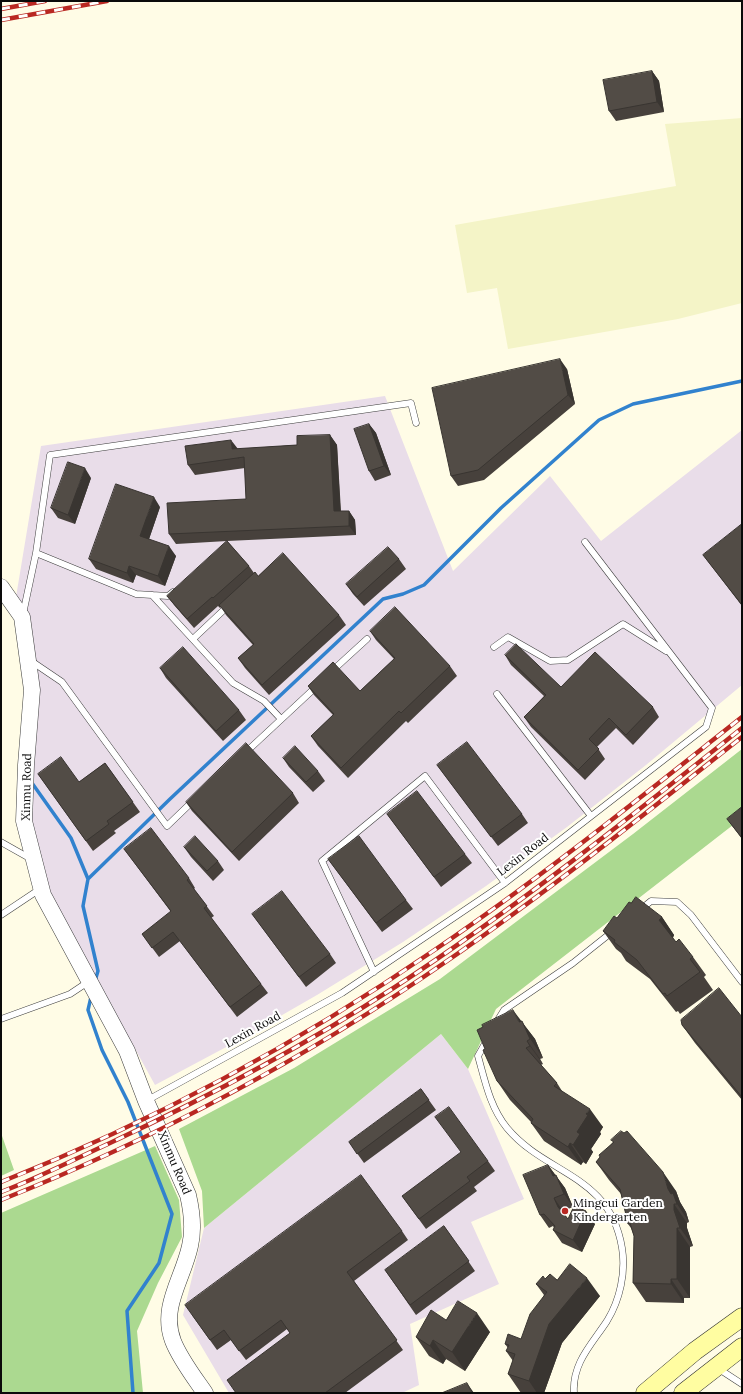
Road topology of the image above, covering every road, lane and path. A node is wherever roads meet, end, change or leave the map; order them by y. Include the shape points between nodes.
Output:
1 (416, 423) dead end
2 (585, 542) dead end
3 (36, 553) junction
4 (180, 586) edge
5 (1, 587) edge
6 (152, 595) junction
7 (234, 601) edge
8 (22, 617) junction
9 (193, 639) junction
10 (367, 639) dead end
11 (494, 647) dead end
12 (671, 654) junction
13 (28, 660) junction
14 (327, 676) edge
15 (321, 682) edge
16 (497, 694) dead end
17 (281, 719) junction
18 (241, 756) edge
19 (201, 794) edge
20 (591, 816) junction
21 (1, 842) edge
22 (35, 862) junction
23 (505, 883) junction
24 (41, 888) junction
25 (1, 915) edge
26 (633, 915) edge
27 (615, 930) edge
28 (374, 972) junction
29 (90, 981) junction
30 (742, 982) edge
31 (1, 1019) edge
32 (493, 1030) edge
33 (489, 1036) edge
34 (146, 1101) junction
35 (742, 1317) edge
36 (742, 1347) edge
37 (716, 1367) junction
38 (742, 1384) edge
39 (205, 1393) edge
40 (574, 1393) edge
41 (645, 1393) edge
42 (683, 1393) edge

1 - 3 lane via 411,402 50,455
2 - 12 lane, Lexin Road
3 - 6 lane via 136,594
3 - 8 lane
4 - 6 lane via 168,596
5 - 8 street, Xinmu Road
6 - 9 lane
7 - 9 lane
8 - 13 street, Xinmu Road
9 - 17 lane via 234,683 264,701
10 - 14 lane
11 - 12 lane via 508,637 550,661 568,660 623,624
12 - 20 lane, Lexin Road via 712,708 706,726
13 - 19 lane via 62,682 167,826
13 - 22 street, Xinmu Road via 32,690 24,821
15 - 17 lane
16 - 20 lane
17 - 18 lane
20 - 23 lane, Lexin Road
21 - 22 lane
22 - 24 street, Xinmu Road
23 - 28 lane, Lexin Road
23 - 28 lane via 425,776 322,861
24 - 25 lane
24 - 29 street, Xinmu Road
26 - 30 lane via 651,901 677,902 691,915
27 - 32 lane via 573,963 504,1010
28 - 34 lane, Lexin Road via 342,993
29 - 31 lane via 70,994
29 - 34 street, Xinmu Road via 127,1051
33 - 40 lane via 478,1056 488,1094 500,1118 525,1145 593,1191 609,1212 619,1236 624,1260 622,1285 608,1319 581,1359 574,1379
34 - 39 street, Xinmu Road via 183,1182 191,1208 190,1247 172,1298 169,1320 172,1340
35 - 41 main road via 695,1351
36 - 37 main road
37 - 38 lane
37 - 42 main road

